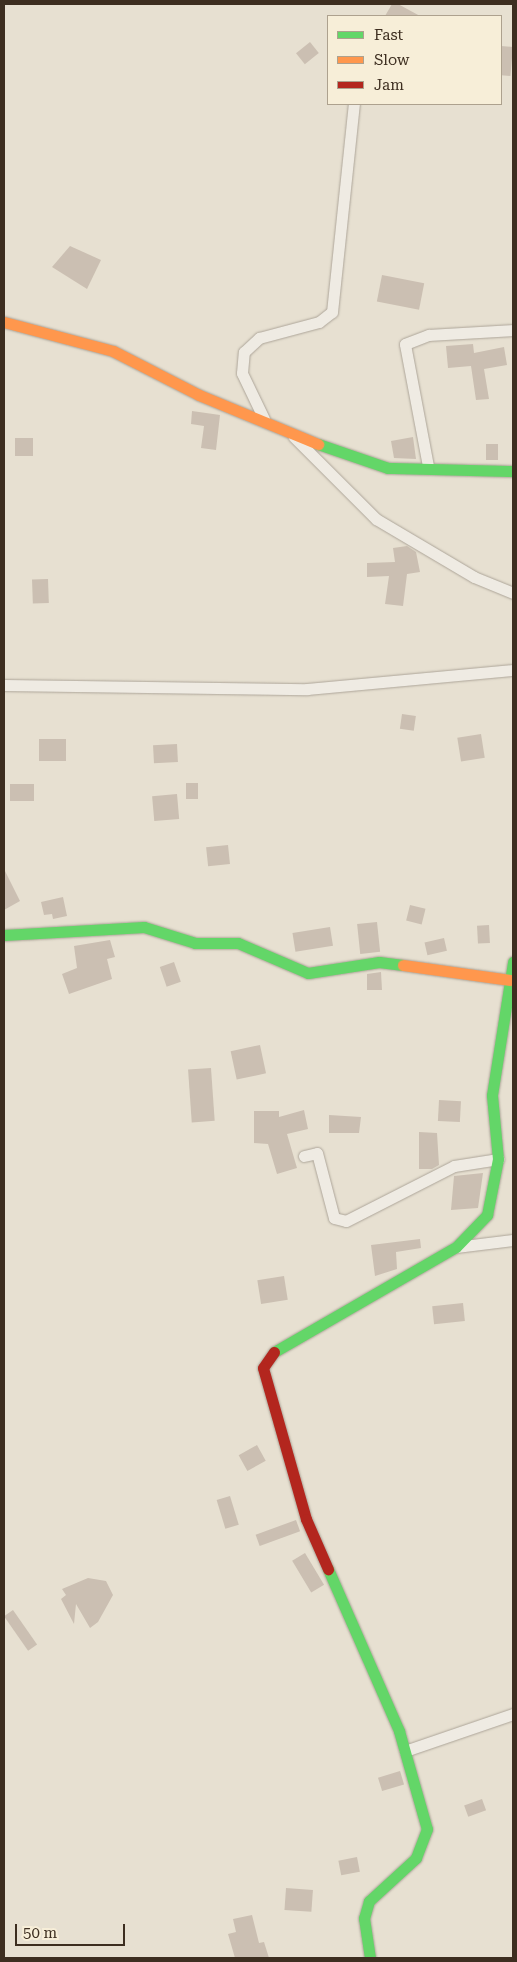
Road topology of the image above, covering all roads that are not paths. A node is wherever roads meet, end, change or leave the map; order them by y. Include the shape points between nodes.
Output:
1 (354, 105) edge
2 (4, 322) edge
3 (513, 330) edge
4 (264, 419) junction
5 (287, 429) junction
6 (428, 466) junction
7 (513, 471) edge
8 (513, 593) edge
9 (513, 670) edge
10 (4, 684) edge
11 (4, 935) edge
12 (513, 962) edge
13 (510, 980) junction
14 (304, 1156) dead end
15 (498, 1159) junction
16 (513, 1240) edge
17 (456, 1247) junction
18 (513, 1714) edge
19 (405, 1751) junction
20 (370, 1958) edge

1 - 4 street via 332,312 319,322 259,338 244,352 242,373
2 - 4 street via 113,351 199,395
3 - 6 street via 428,335 405,344
4 - 5 street
5 - 6 street via 329,449 388,468
5 - 8 street via 376,519 474,577
6 - 7 street
9 - 10 street via 307,689
11 - 13 street via 144,927 195,943 238,943 308,973 379,962
12 - 13 street
13 - 15 street via 492,1096
14 - 15 street via 317,1153 334,1218 346,1221 454,1166
15 - 17 street via 487,1215
16 - 17 street
17 - 19 street via 276,1349 263,1368 306,1519
18 - 19 street
19 - 20 street via 427,1829 416,1858 369,1901 364,1918

